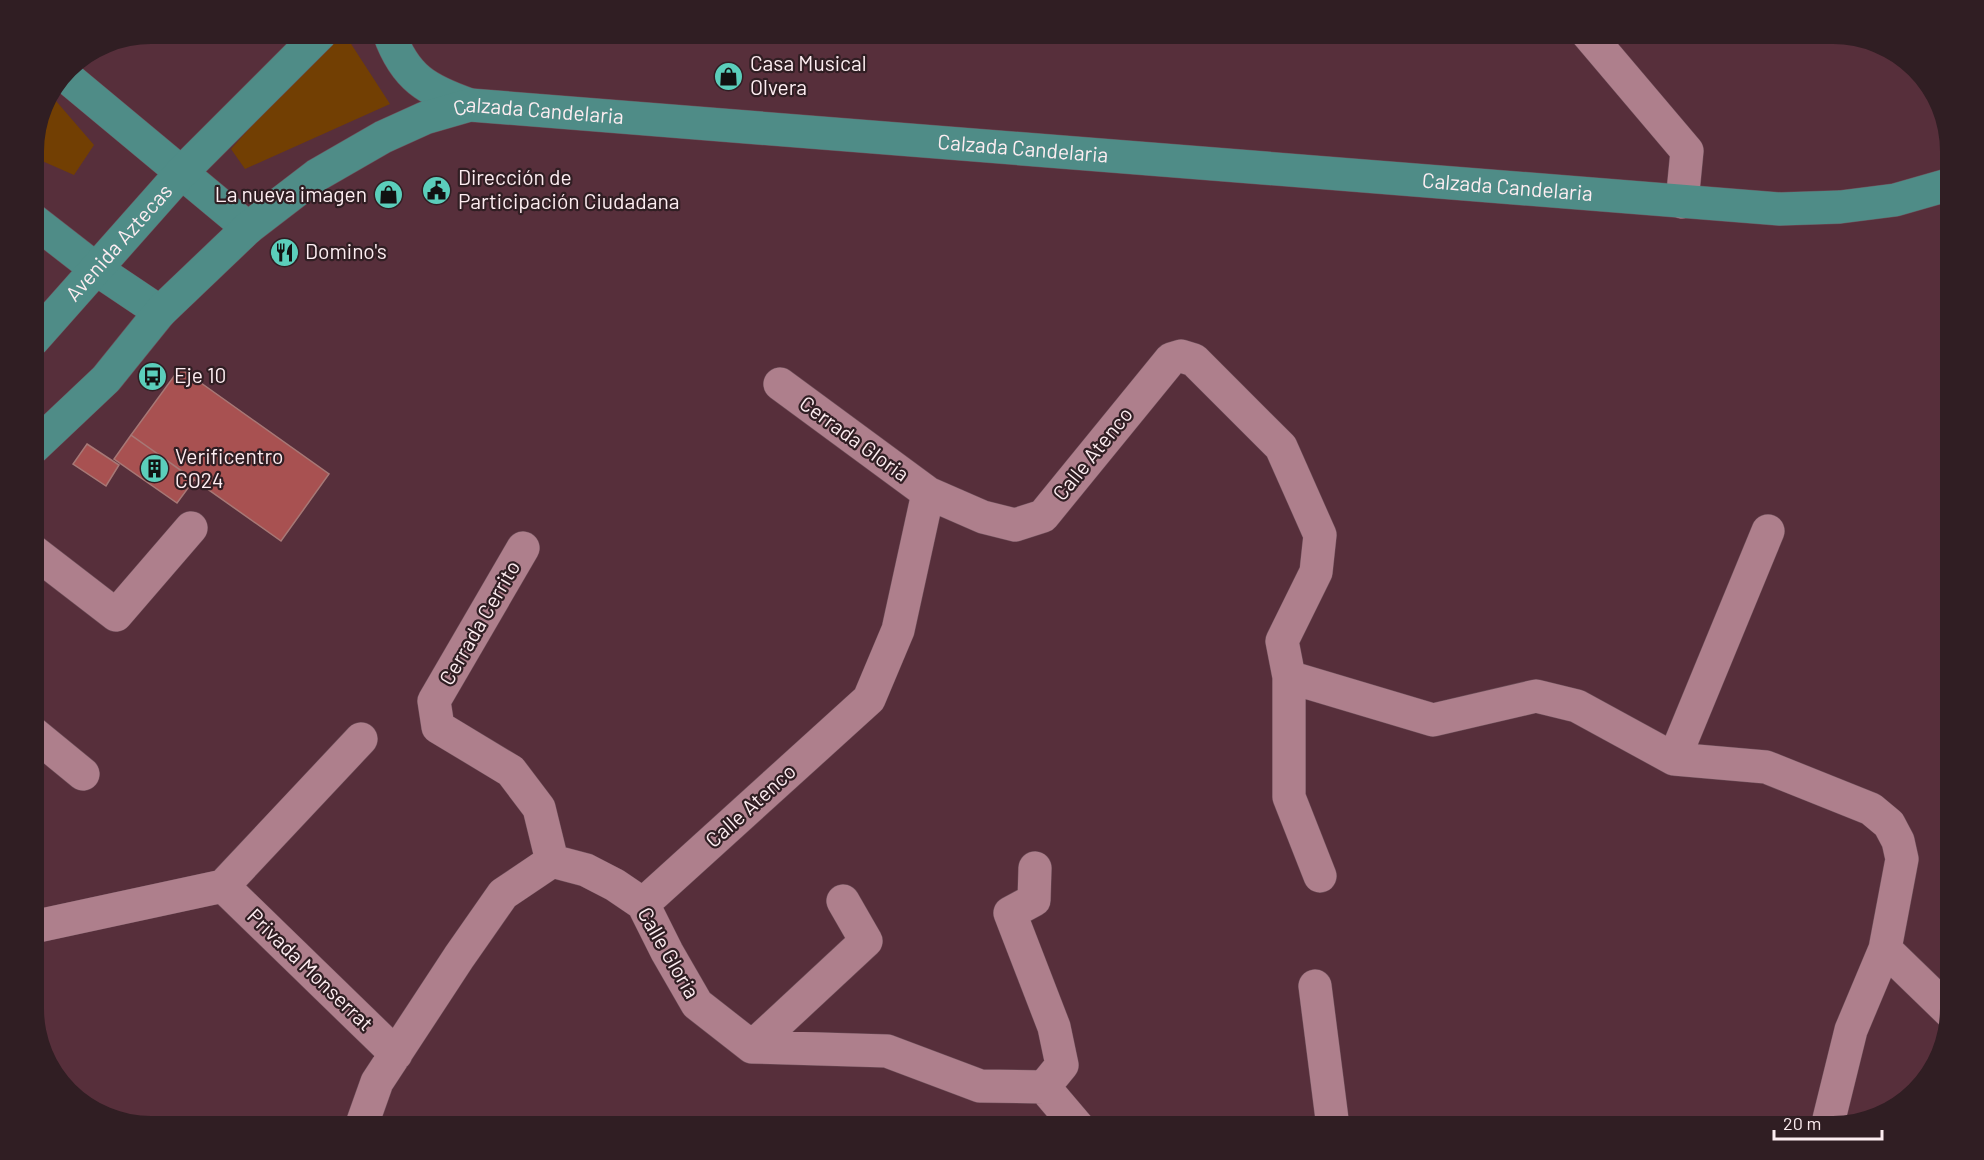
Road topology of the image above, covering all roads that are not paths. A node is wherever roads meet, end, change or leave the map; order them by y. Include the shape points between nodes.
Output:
1 (310, 44) edge
2 (393, 44) edge
3 (1596, 44) edge
4 (70, 80) edge
5 (470, 105) junction
6 (182, 172) junction
7 (1940, 187) edge
8 (1682, 202) junction
9 (44, 228) edge
10 (248, 228) junction
11 (96, 268) junction
12 (160, 312) junction
13 (44, 327) edge
14 (780, 384) dead end
15 (44, 438) edge
16 (928, 493) junction
17 (191, 528) dead end
18 (1768, 531) dead end
19 (523, 548) dead end
20 (44, 559) edge
21 (1289, 678) junction
22 (361, 739) dead end
23 (44, 742) edge
24 (1674, 759) junction
25 (83, 774) dead end
26 (552, 861) junction
27 (1035, 868) dead end
28 (1320, 876) dead end
29 (223, 886) junction
30 (843, 901) dead end
31 (643, 904) junction
32 (44, 925) edge
33 (1885, 949) junction
34 (1315, 986) dead end
35 (1940, 1002) edge
36 (752, 1047) junction
37 (396, 1054) junction
38 (1044, 1088) junction
39 (365, 1116) edge
40 (1068, 1116) edge
41 (1332, 1116) edge
42 (1830, 1116) edge

1 - 6 main road, Avenida Aztecas
2 - 5 main road via 420,81 437,93
3 - 8 street via 1686,151
4 - 6 main road
5 - 8 main road, Calzada Candelaria
5 - 10 main road, Calzada Candelaria via 425,117 383,137 317,175
6 - 10 main road
6 - 11 main road, Avenida Aztecas
7 - 8 main road, Calzada Candelaria via 1895,200 1840,207 1780,209
9 - 11 main road
10 - 12 main road, Calzada Candelaria
11 - 12 main road
11 - 13 main road, Avenida Aztecas
12 - 15 main road via 106,379
14 - 16 street, Cerrada Gloria
16 - 21 street, Calle Atenco via 983,517 1015,525 1043,516 1171,359 1181,356 1194,360 1281,447 1320,535 1316,572 1282,641
16 - 31 street, Calle Atenco via 898,630 869,699
17 - 20 street via 116,615
18 - 24 street
19 - 26 street, Cerrada Cerrito via 434,701 438,727 511,771 539,808
21 - 24 street via 1433,720 1536,696 1577,706
21 - 28 street, Calle Atenco via 1289,797
22 - 29 street
23 - 25 street
24 - 33 street via 1766,767 1871,809 1889,824 1902,859
26 - 31 street, Calle Gloria via 586,870
26 - 37 street via 503,894
27 - 38 street via 1034,900 1010,913 1054,1028 1062,1065
29 - 32 street
29 - 37 street, Privada Monserrat
30 - 36 street via 866,941
31 - 36 street, Calle Gloria via 697,1004
33 - 35 street
33 - 42 street via 1851,1030
34 - 41 street
36 - 38 street via 887,1051 980,1086
37 - 39 street via 377,1082
38 - 40 street

